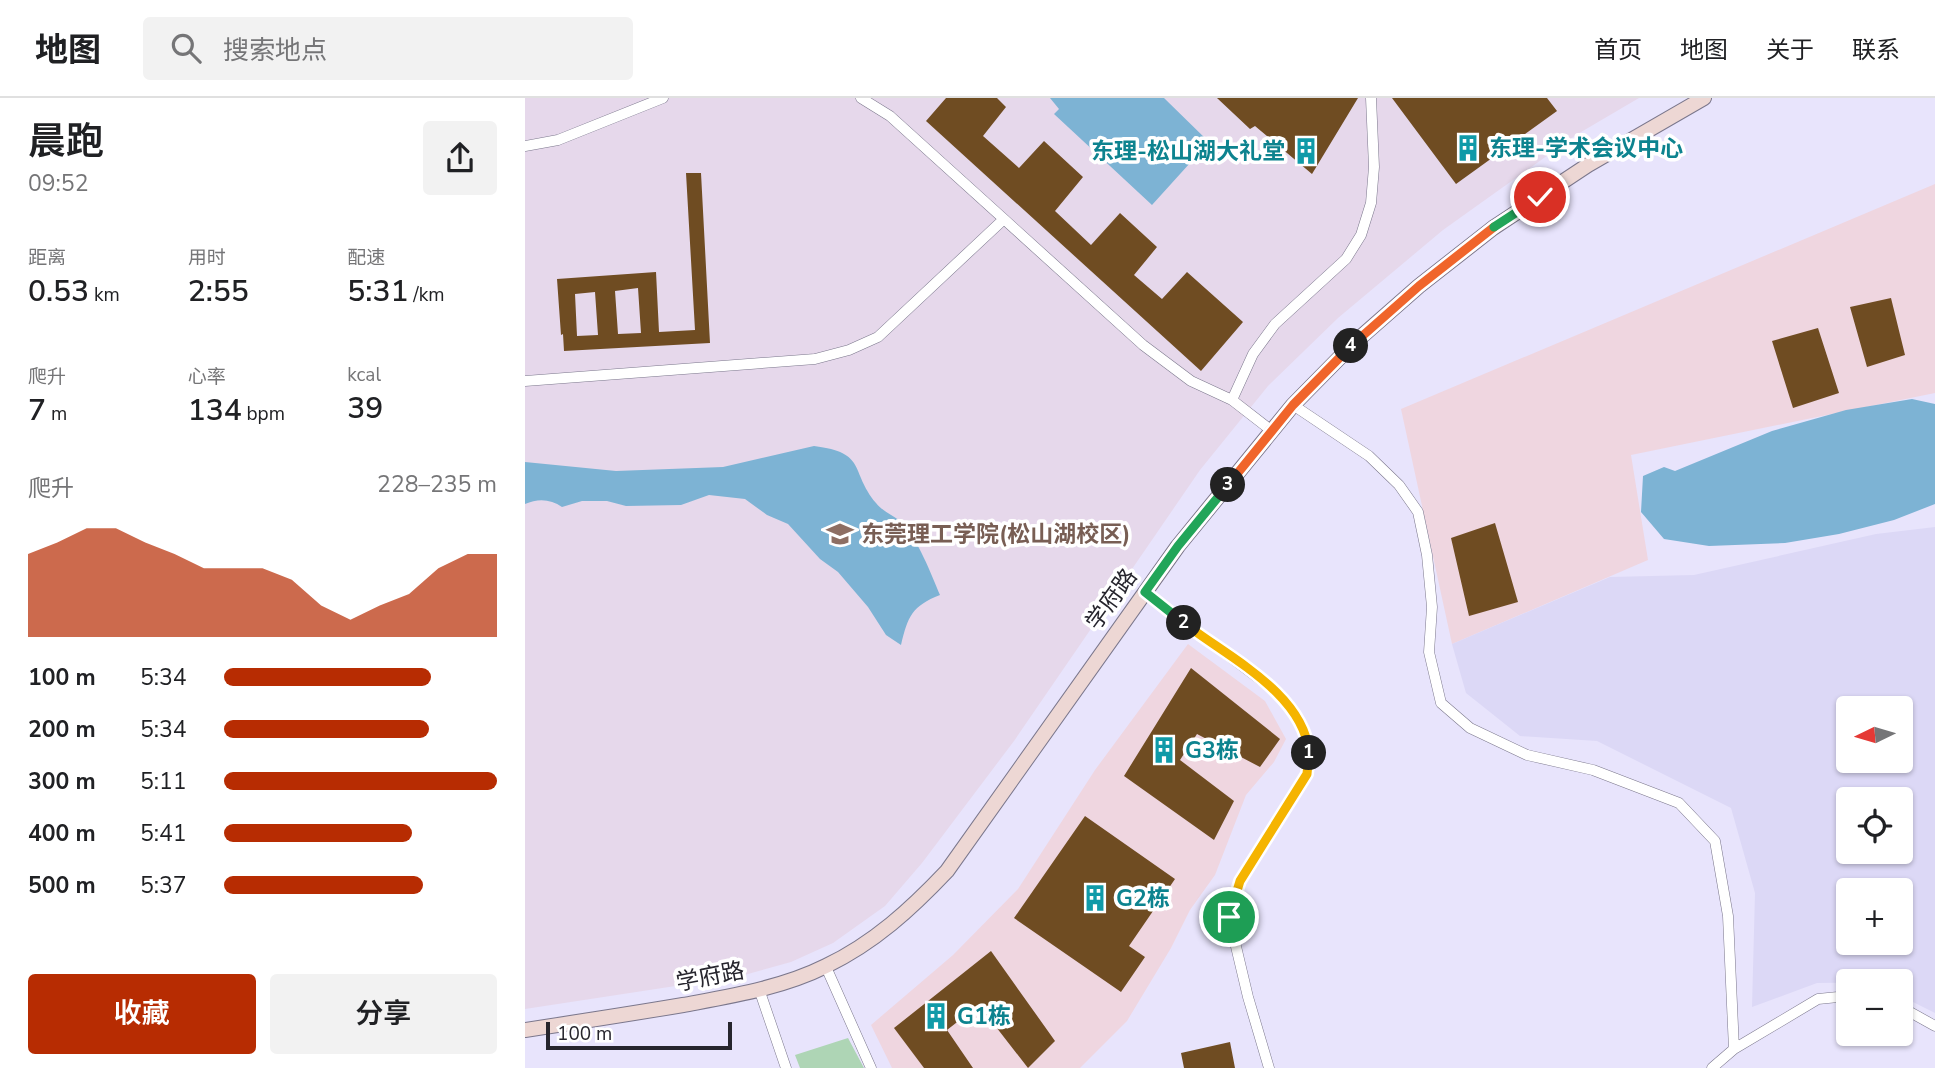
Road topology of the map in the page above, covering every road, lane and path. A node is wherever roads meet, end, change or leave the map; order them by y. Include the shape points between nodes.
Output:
1 (663, 98) edge
2 (861, 98) edge
3 (1371, 98) edge
4 (1705, 98) edge
5 (525, 146) edge
6 (1004, 219) junction
7 (525, 382) edge
8 (1232, 400) junction
9 (1293, 405) junction
10 (1272, 431) junction
11 (1145, 592) junction
12 (826, 967) junction
13 (759, 989) junction
14 (1836, 997) edge
15 (1913, 1014) edge
16 (1935, 1026) edge
17 (525, 1030) edge
18 (1734, 1049) junction
19 (786, 1068) edge
20 (871, 1068) edge
21 (1269, 1068) edge
22 (1712, 1068) edge

1 - 5 street via 558,140
2 - 6 street via 890,116
3 - 8 street via 1374,167 1371,203 1361,235 1346,260 1275,324 1253,354
4 - 9 street, 学府路 via 1588,165 1493,228 1354,343
6 - 7 street via 877,337 849,350 815,359
6 - 8 street via 1143,345 1191,381
8 - 10 street
9 - 10 street, 学府路
9 - 18 street via 1369,456 1399,485 1417,512 1432,607 1429,652 1441,702 1470,728 1527,755 1593,771 1679,803 1715,841 1728,916
10 - 11 street, 学府路
11 - 12 street, 学府路 via 947,871 891,925
11 - 21 street via 1272,688 1295,714 1308,740 1307,774 1240,881 1229,917
12 - 13 street, 学府路
12 - 20 street
13 - 17 street, 学府路
13 - 19 street
14 - 18 street via 1818,999
15 - 16 street
18 - 22 street

